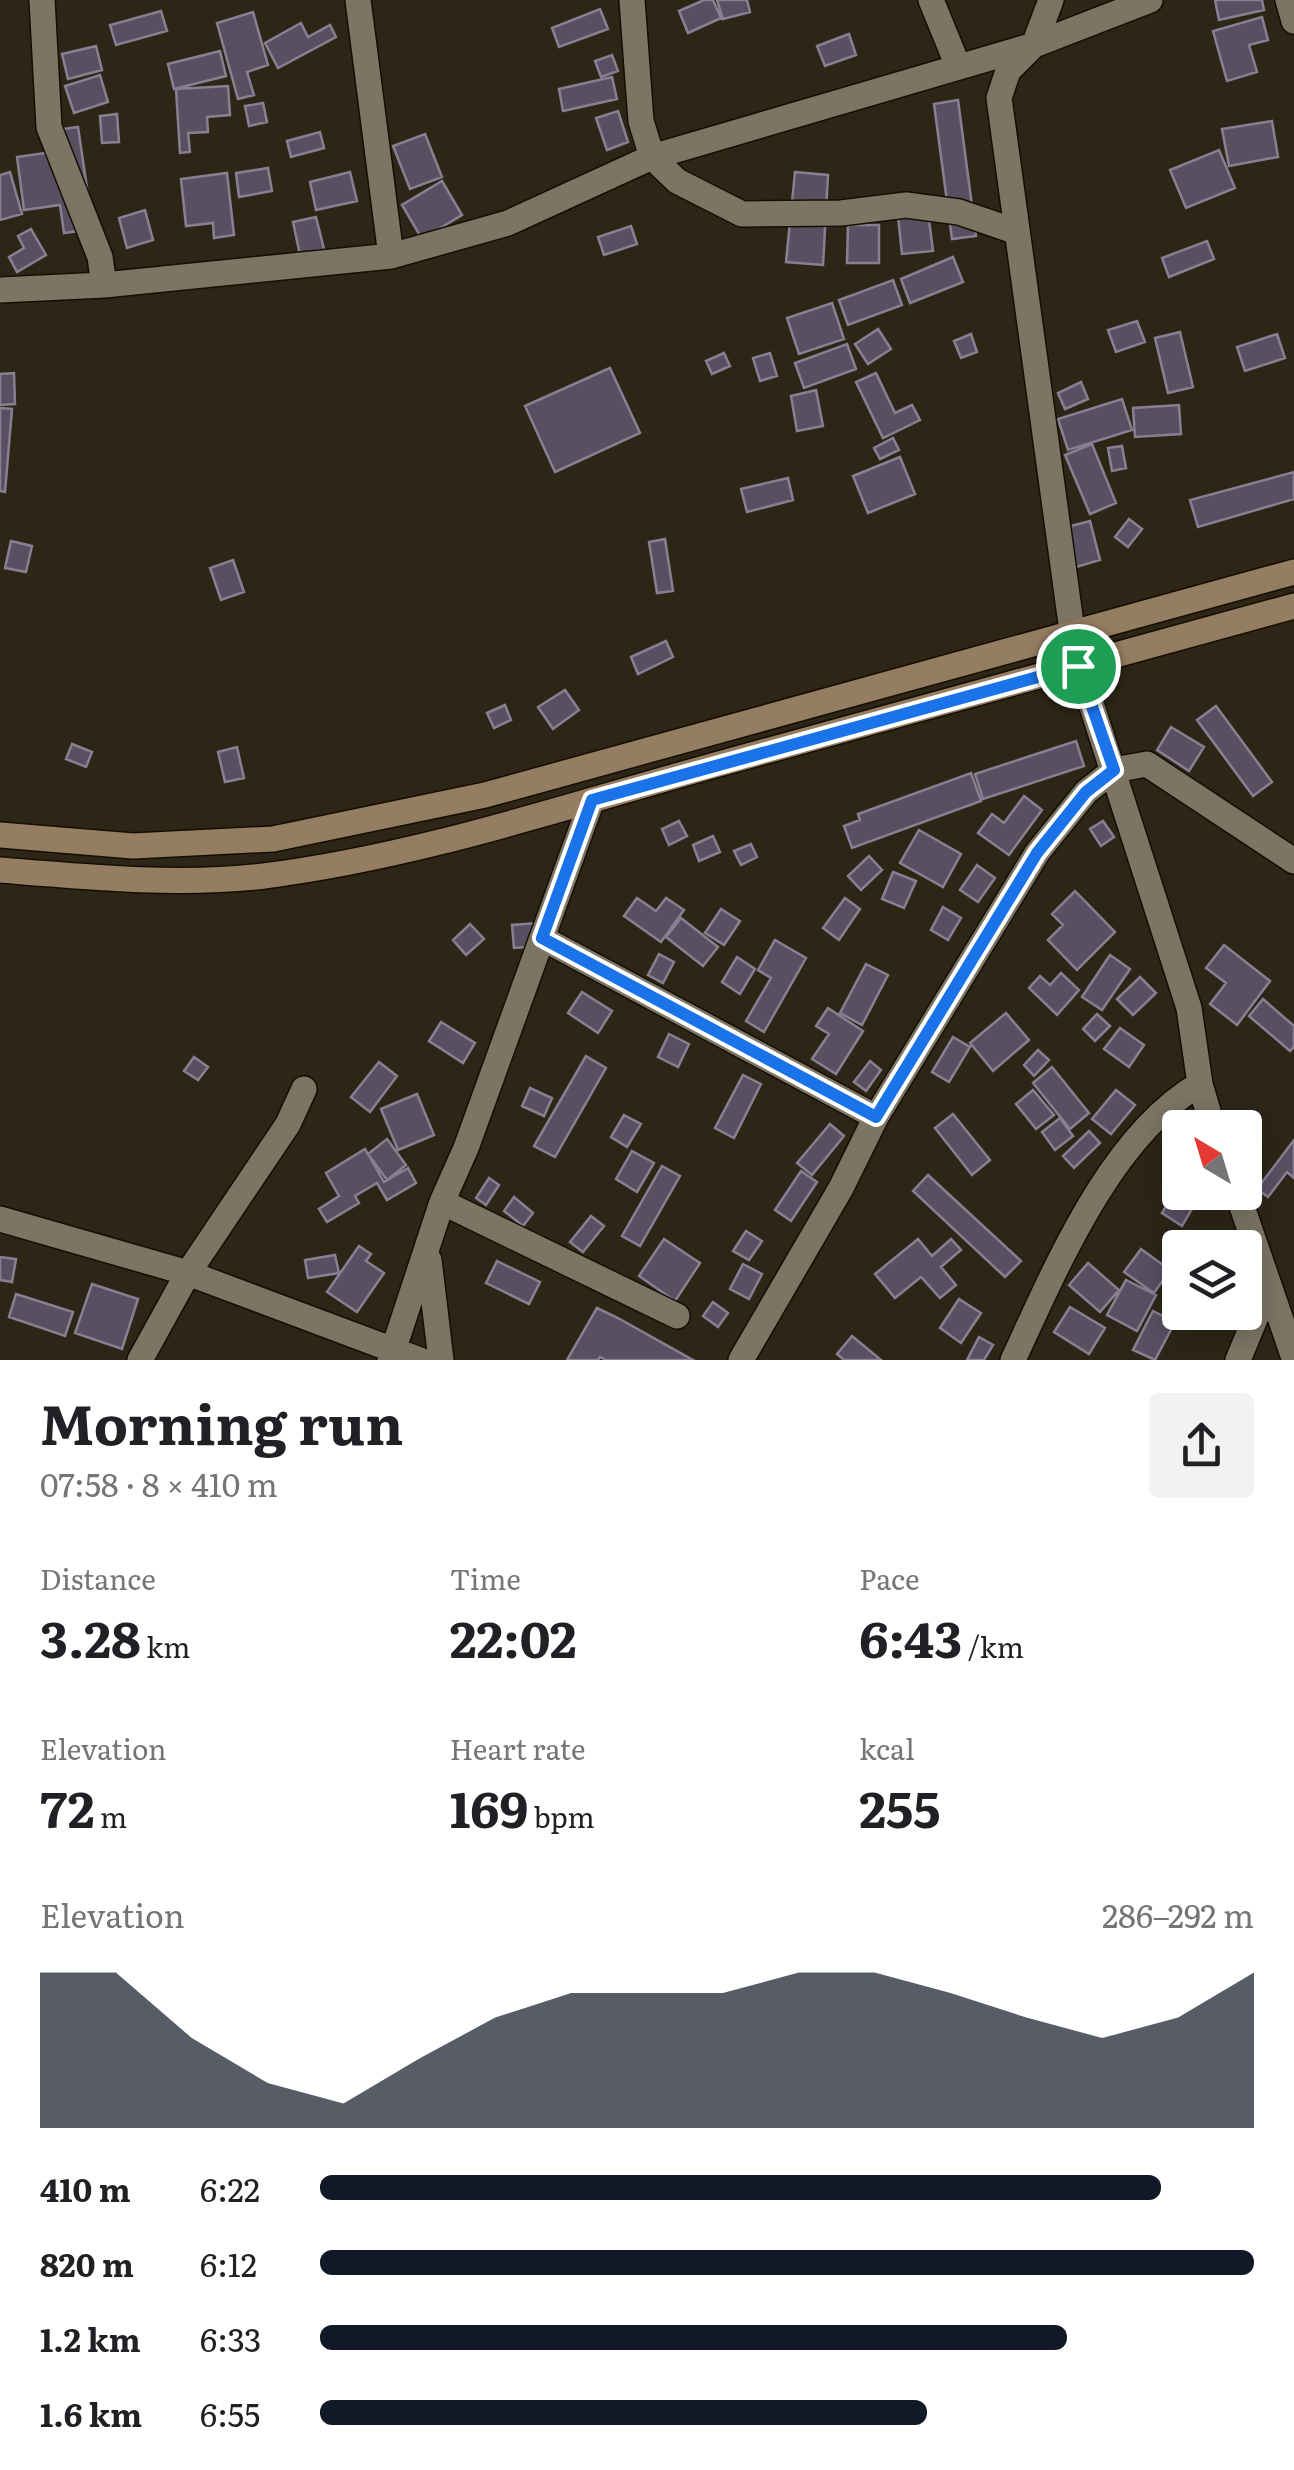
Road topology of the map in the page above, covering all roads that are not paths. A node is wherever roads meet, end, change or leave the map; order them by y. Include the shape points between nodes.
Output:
1 (42, 0) edge
2 (358, 0) edge
3 (632, 0) edge
4 (931, 0) edge
5 (1051, 0) edge
6 (1150, 0) edge
7 (1288, 0) edge
8 (1294, 21) edge
9 (1034, 45) junction
10 (958, 66) junction
11 (652, 158) junction
12 (1017, 232) junction
13 (391, 256) junction
14 (104, 284) junction
15 (0, 290) edge
16 (1294, 572) edge
17 (1294, 606) edge
18 (1072, 631) junction
19 (1078, 666) junction
20 (1114, 770) junction
21 (592, 800) junction
22 (0, 835) edge
23 (1294, 860) edge
24 (0, 870) edge
25 (542, 938) junction
26 (1200, 1084) junction
27 (304, 1089) dead end
28 (1208, 1110) edge
29 (876, 1117) junction
30 (442, 1202) junction
31 (1243, 1210) edge
32 (0, 1219) edge
33 (428, 1250) junction
34 (188, 1273) junction
35 (1269, 1285) junction
36 (677, 1316) dead end
37 (392, 1355) edge
38 (1294, 1358) edge
39 (140, 1360) edge
40 (420, 1360) edge
41 (441, 1360) edge
42 (740, 1360) edge
43 (1013, 1360) edge
44 (1238, 1360) edge

1 - 14 street via 49,127 100,257
2 - 13 street
3 - 11 street via 641,121
4 - 10 street
5 - 9 street
6 - 9 street
7 - 8 street
9 - 10 street
9 - 12 street via 1008,72 999,98
10 - 11 street
11 - 12 street via 677,181 742,214 906,205 959,212
11 - 13 street via 508,223
12 - 18 street
13 - 14 street
14 - 15 street
16 - 18 main road
17 - 19 main road
18 - 19 street
18 - 22 main road via 485,795 273,839 133,846
19 - 20 street
19 - 21 main road
20 - 23 street via 1146,764
20 - 26 street via 1190,1008
20 - 29 street via 1086,792 1037,853
21 - 24 main road via 473,835 260,876 115,880
21 - 25 street
25 - 29 street
25 - 30 street
26 - 28 street
26 - 43 street via 1173,1100 1114,1172 1072,1235
27 - 34 street via 288,1124
29 - 42 street
30 - 33 street
30 - 36 street
31 - 35 street
32 - 34 street
33 - 37 street
33 - 41 street
34 - 37 street
34 - 39 street
35 - 38 street
35 - 44 street
37 - 40 street

